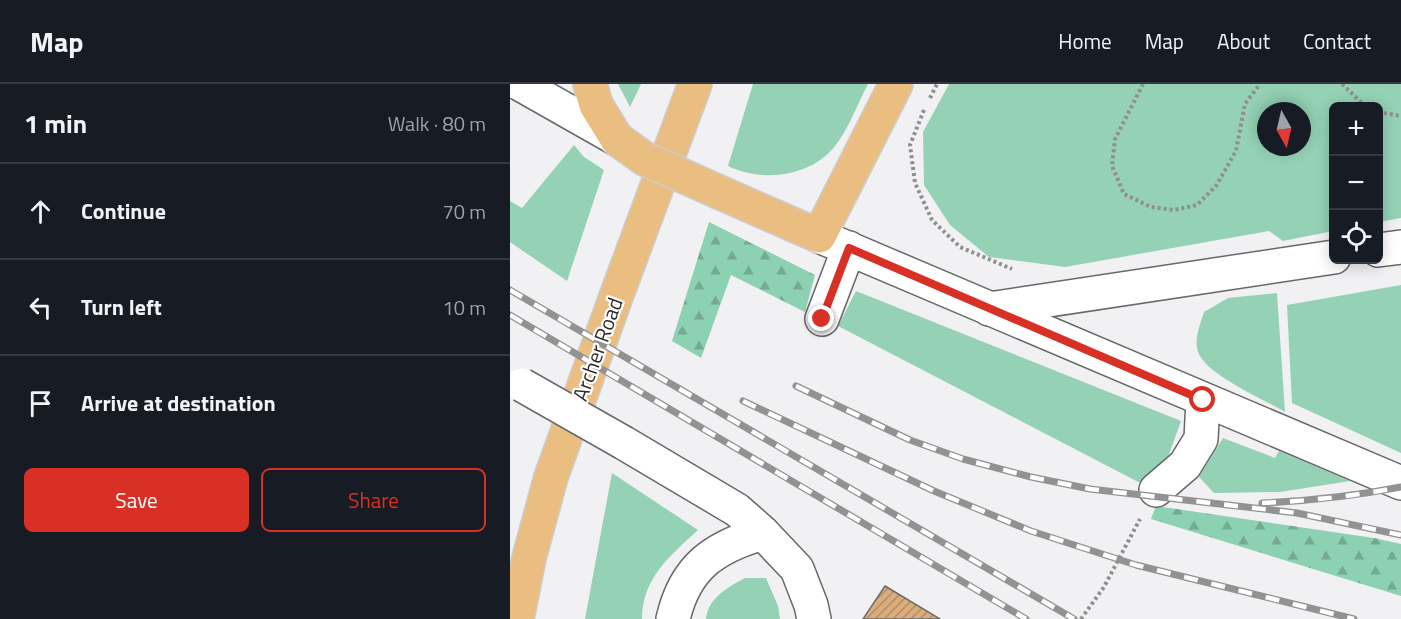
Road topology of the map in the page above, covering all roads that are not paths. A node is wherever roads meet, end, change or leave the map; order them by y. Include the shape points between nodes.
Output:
1 (520, 84) edge
2 (590, 84) edge
3 (695, 84) edge
4 (896, 84) edge
5 (617, 139) junction
6 (819, 236) junction
7 (1401, 247) edge
8 (849, 248) junction
9 (1383, 249) edge
10 (1329, 258) edge
11 (989, 309) junction
12 (822, 319) dead end
13 (516, 382) edge
14 (1203, 400) junction
15 (1401, 483) edge
16 (1156, 490) road end
17 (764, 533) junction
18 (517, 619) edge
19 (673, 619) edge
20 (814, 619) edge

1 - 5 lane
2 - 5 main road via 596,105
3 - 18 main road, Archer Road via 551,477
4 - 6 main road
5 - 6 main road, bridge via 645,159
6 - 8 lane
7 - 9 lane
8 - 11 lane
8 - 12 lane
10 - 11 lane
11 - 14 lane
13 - 17 lane, bridge via 737,510
14 - 15 lane
14 - 16 lane via 1201,439 1185,465
17 - 19 lane via 723,547 704,562 686,583
17 - 20 lane via 797,569

